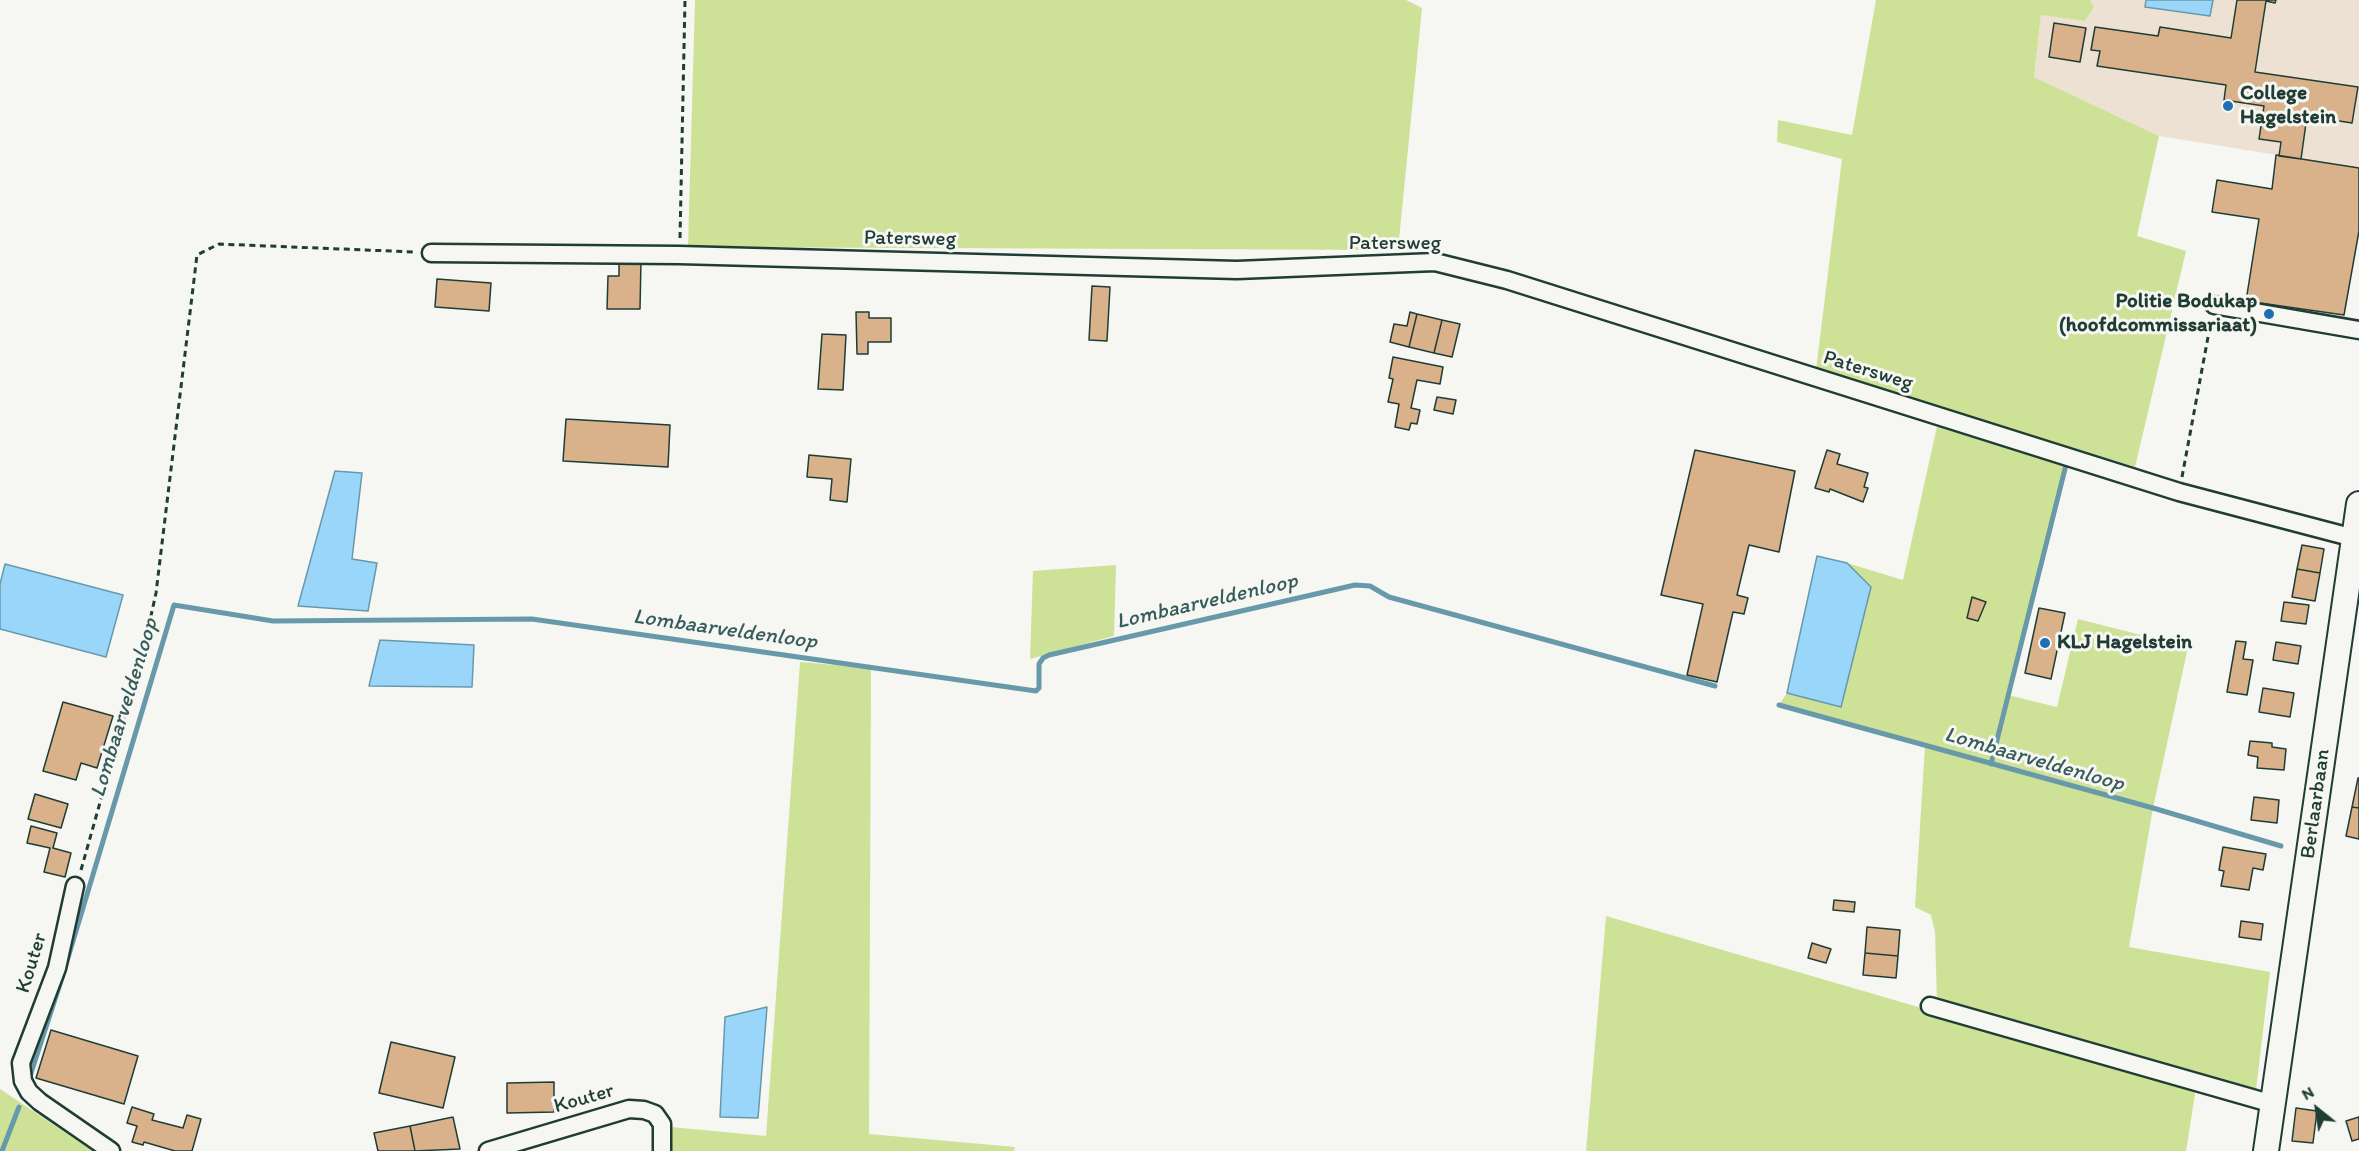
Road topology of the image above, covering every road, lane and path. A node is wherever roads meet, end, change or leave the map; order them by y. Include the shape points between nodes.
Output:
1 (685, 0) edge
2 (431, 253) joint
3 (679, 255) junction
4 (2214, 305) joint
5 (2359, 330) edge
6 (2179, 492) junction
7 (2359, 504) edge
8 (2354, 538) junction
9 (75, 886) joint
10 (1930, 1006) dead end
11 (2273, 1104) junction
12 (111, 1151) edge
13 (488, 1151) edge
14 (662, 1151) edge
15 (2266, 1151) edge

1 - 3 path
2 - 3 street, Patersweg
2 - 9 path via 219,244 197,255 156,593
3 - 6 street, Patersweg via 1237,270 1435,262 1507,280
4 - 5 street
4 - 6 path
6 - 8 street, Patersweg
7 - 8 street, Berlaarbaan
8 - 11 street, Berlaarbaan
9 - 12 street, Kouter via 57,968 21,1063 23,1081 40,1102
10 - 11 street
11 - 15 street, Berlaarbaan
13 - 14 street, Kouter via 629,1109 655,1114 662,1124

